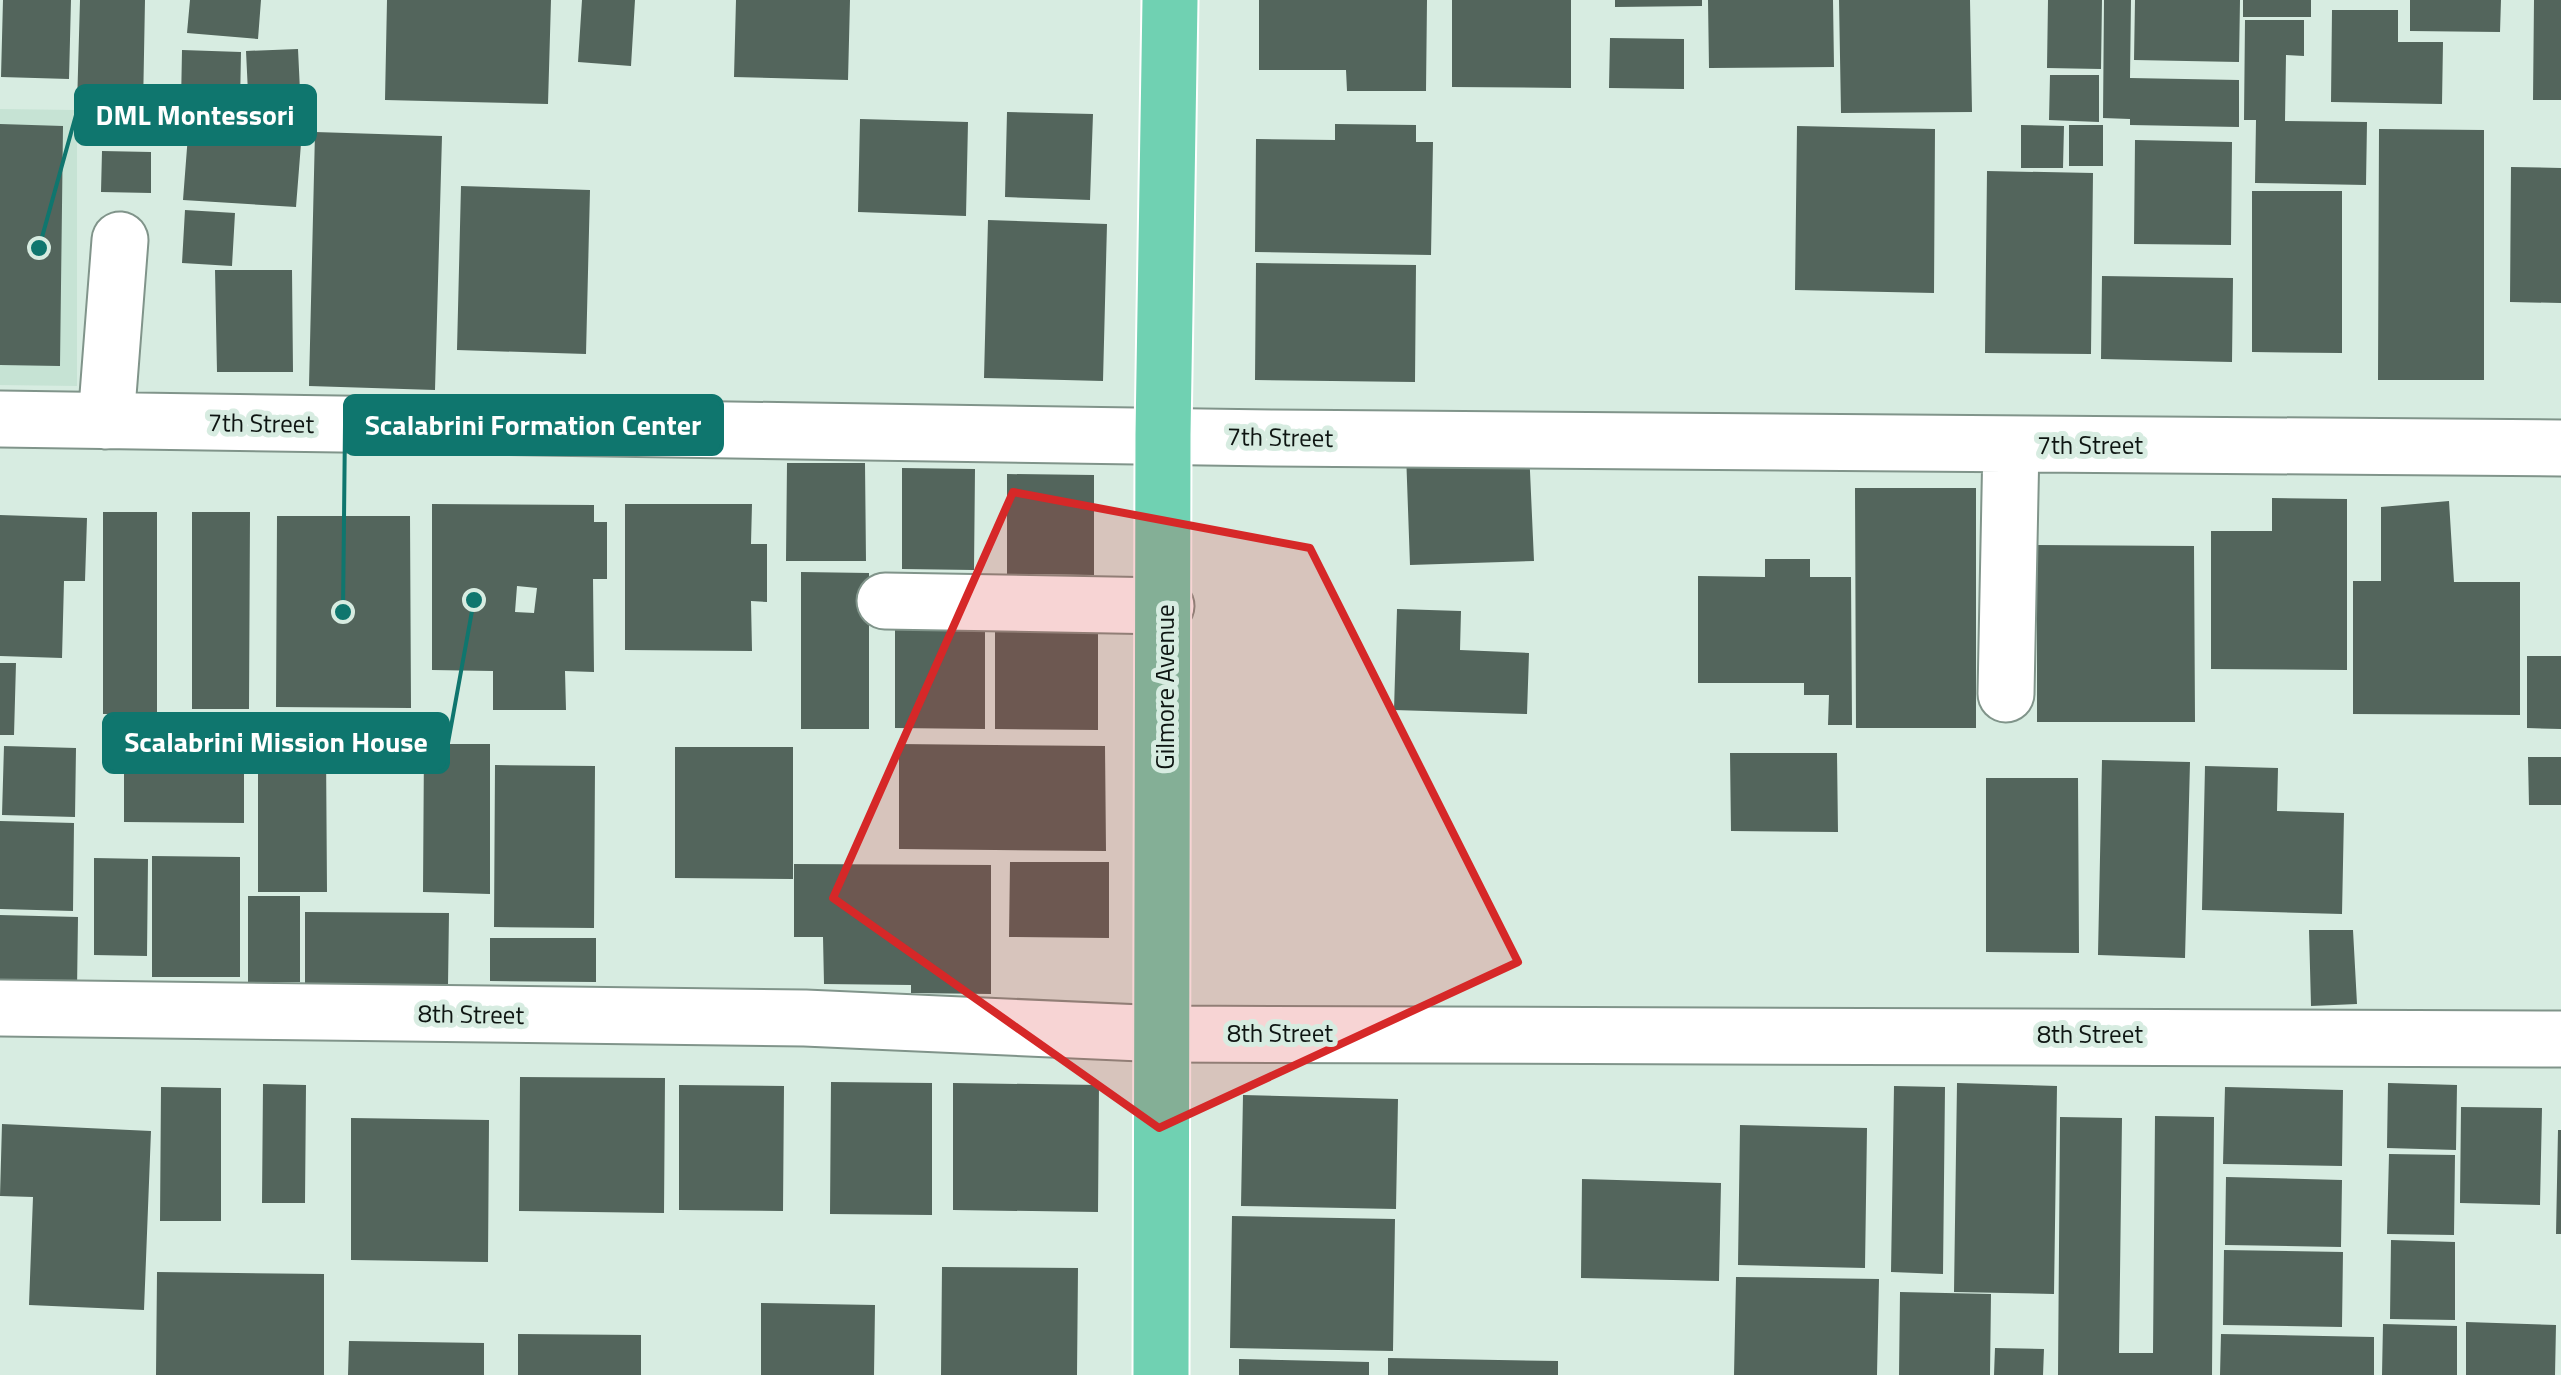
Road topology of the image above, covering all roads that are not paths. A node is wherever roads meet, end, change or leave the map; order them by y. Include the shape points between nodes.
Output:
1 (1170, 0) edge
2 (120, 240) dead end
3 (0, 419) edge
4 (106, 421) junction
5 (1163, 434) junction
6 (2010, 444) junction
7 (2561, 448) edge
8 (885, 602) dead end
9 (1166, 606) junction
10 (2006, 694) dead end
11 (0, 1008) edge
12 (1164, 1034) junction
13 (2561, 1039) edge
14 (1161, 1375) edge

1 - 5 main road, Gilmore Avenue
2 - 4 street
3 - 4 street, 7th Street
4 - 5 street, 7th Street
5 - 6 street, 7th Street
5 - 9 main road, Gilmore Avenue
6 - 7 street, 7th Street
6 - 10 street
8 - 9 street
9 - 12 main road, Gilmore Avenue
11 - 12 street, 8th Street via 805,1018
12 - 13 street, 8th Street
12 - 14 main road, Gilmore Avenue

